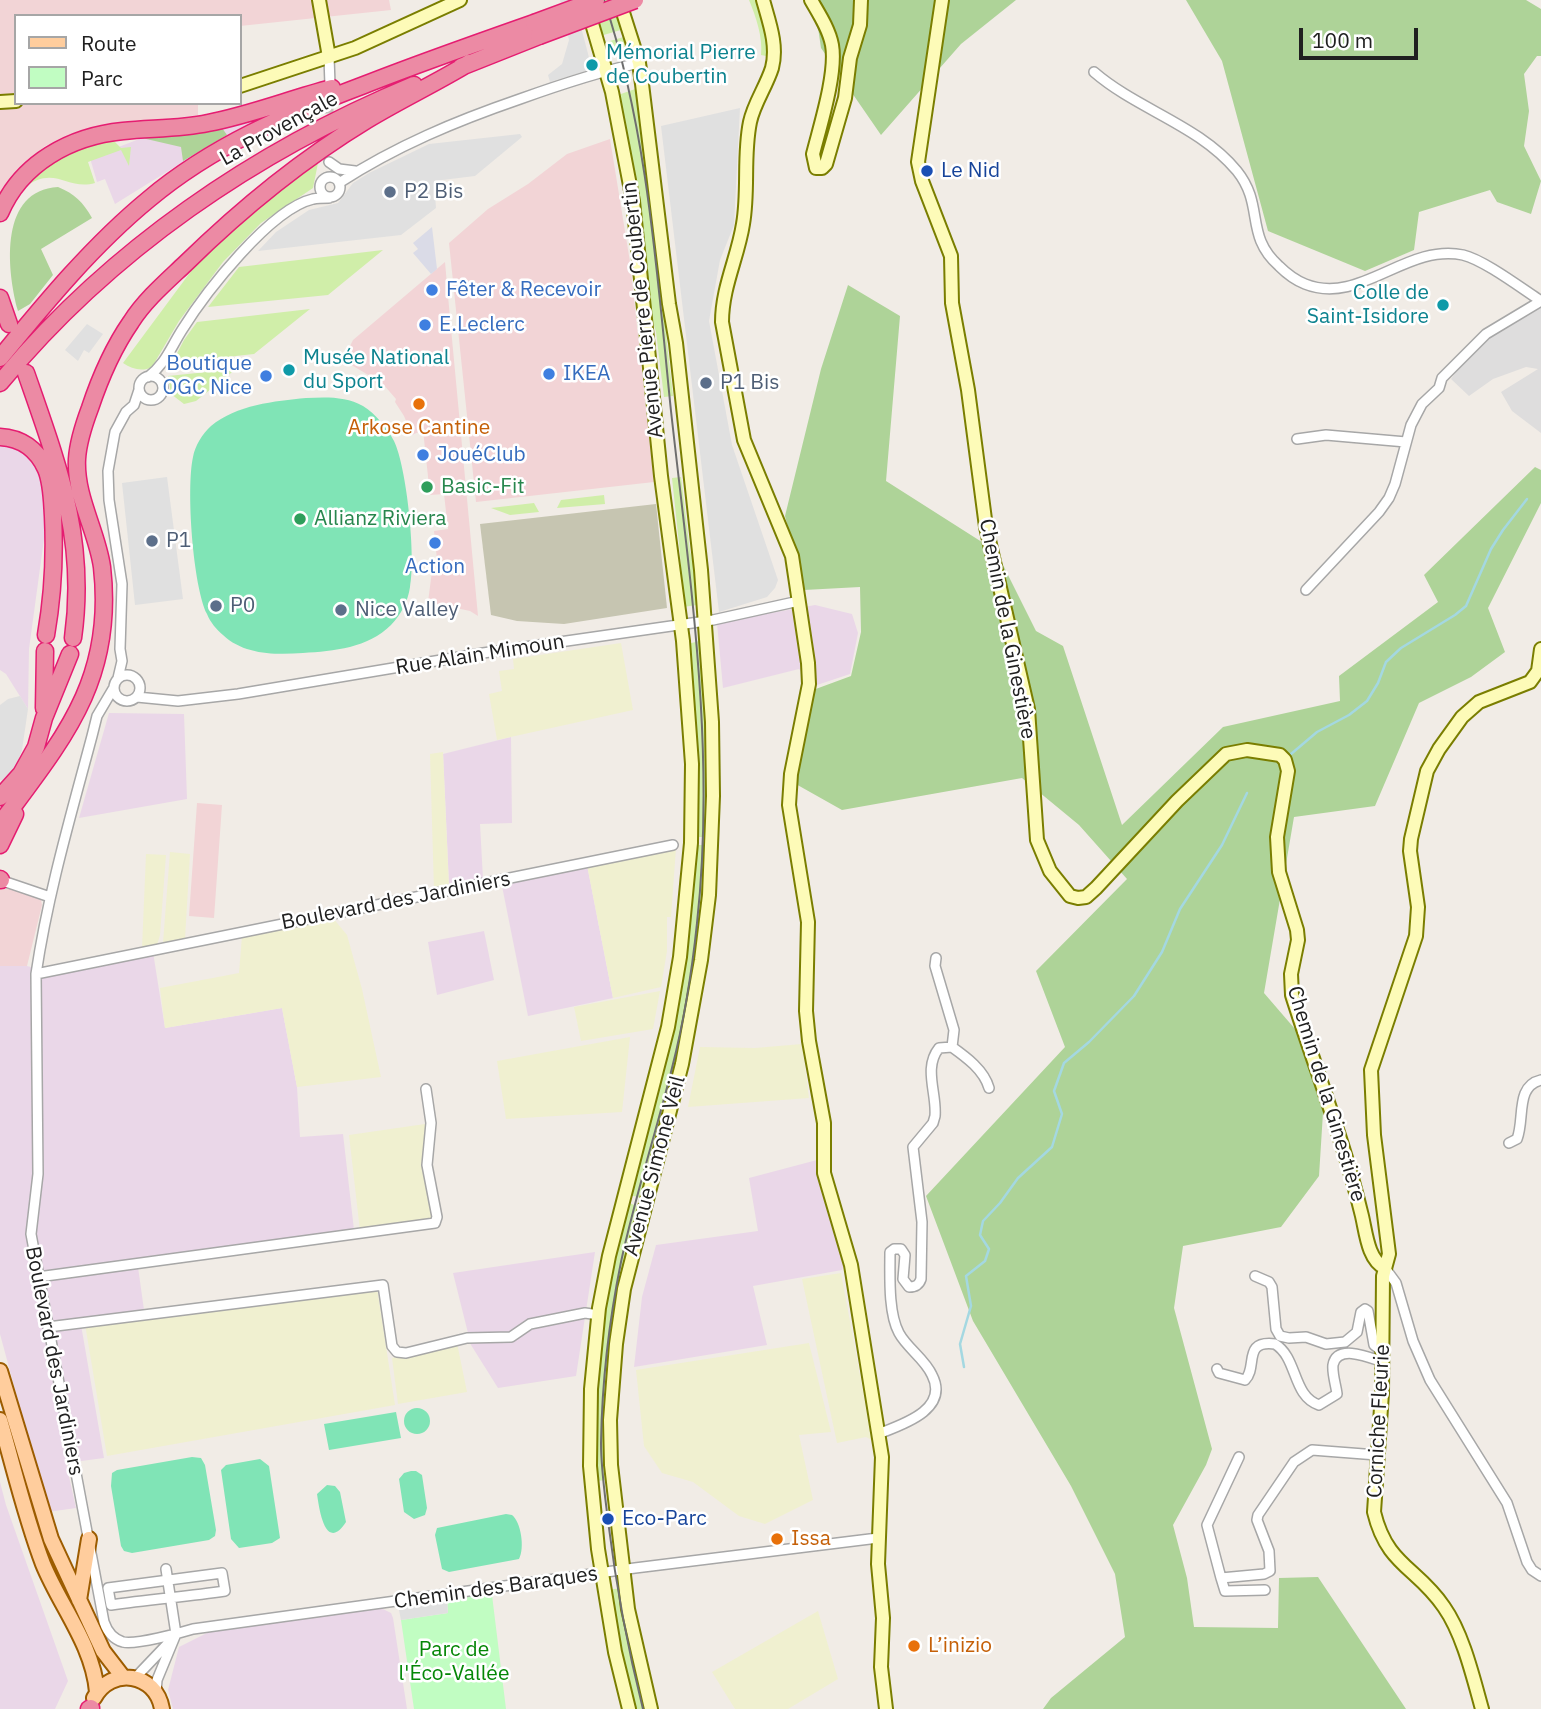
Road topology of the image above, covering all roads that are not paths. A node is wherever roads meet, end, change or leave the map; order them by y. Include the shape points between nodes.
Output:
1 (319, 0) edge
2 (460, 0) edge
3 (585, 0) edge
4 (596, 0) edge
5 (618, 0) edge
6 (635, 0) edge
7 (763, 0) edge
8 (811, 0) edge
9 (861, 0) edge
10 (942, 0) edge
11 (536, 29) junction
12 (329, 57) junction
13 (469, 63) junction
14 (639, 63) junction
15 (408, 67) junction
16 (607, 71) junction
17 (1094, 72) dead end
18 (242, 85) edge
19 (330, 85) tunnel mouth
20 (357, 171) junction
21 (329, 177) junction
22 (340, 183) junction
23 (320, 187) junction
24 (329, 198) junction
25 (312, 199) junction
26 (0, 213) edge
27 (0, 298) edge
28 (1541, 301) edge
29 (9, 324) dead end
30 (0, 358) edge
31 (162, 366) junction
32 (26, 373) dead end
33 (148, 377) junction
34 (0, 383) edge
35 (163, 388) junction
36 (139, 390) junction
37 (151, 400) junction
38 (134, 405) junction
39 (0, 437) edge
40 (1297, 439) dead end
41 (1406, 442) junction
42 (1306, 590) dead end
43 (799, 601) junction
44 (704, 621) junction
45 (681, 624) junction
46 (1541, 649) edge
47 (122, 662) junction
48 (133, 676) junction
49 (118, 678) junction
50 (140, 686) junction
51 (113, 689) junction
52 (136, 697) junction
53 (160, 698) junction
54 (121, 700) junction
55 (101, 708) junction
56 (44, 718) junction
57 (11, 789) edge
58 (0, 797) edge
59 (0, 824) edge
60 (0, 845) edge
61 (673, 845) dead end
62 (0, 880) edge
63 (50, 897) junction
64 (936, 958) dead end
65 (36, 974) junction
66 (952, 1047) junction
67 (1541, 1080) edge
68 (989, 1088) dead end
69 (426, 1089) dead end
70 (1508, 1143) dead end
71 (1385, 1268) junction
72 (1255, 1276) dead end
73 (38, 1277) junction
74 (599, 1315) junction
75 (48, 1327) junction
76 (1383, 1357) junction
77 (1217, 1369) dead end
78 (0, 1371) edge
79 (0, 1420) edge
80 (878, 1434) junction
81 (1377, 1455) junction
82 (1239, 1457) dead end
83 (878, 1538) junction
84 (89, 1539) junction
85 (166, 1569) dead end
86 (623, 1569) junction
87 (601, 1573) junction
88 (1541, 1576) edge
89 (1221, 1578) junction
90 (167, 1581) junction
91 (1265, 1590) dead end
92 (171, 1599) junction
93 (79, 1602) junction
94 (176, 1634) junction
95 (129, 1677) junction
96 (97, 1692) junction
97 (156, 1692) junction
98 (90, 1709) edge
99 (162, 1709) edge
100 (629, 1709) edge
101 (651, 1709) edge
102 (886, 1709) edge
103 (1482, 1709) edge

1 - 12 main road
2 - 12 main road
3 - 16 main road, Avenue Pierre de Coubertin
4 - 11 highway, La Provençale, bridge
5 - 14 main road, Avenue Pierre de Coubertin
6 - 11 highway, La Provençale, bridge
7 - 43 main road via 774,53 750,122 744,222 726,285 722,322 740,423 787,541
8 - 9 main road via 832,47 830,80 813,154 816,167 822,168 845,98
10 - 71 main road, Chemin de la Ginestière via 918,162 951,256 952,303 986,527 1028,709 1034,815 1043,858 1070,896 1086,897 1226,754 1280,755 1288,772 1277,857 1298,940 1292,995 1355,1188 1370,1249
11 - 13 highway, La Provençale
11 - 15 highway, La Provençale
12 - 18 main road
12 - 19 street
13 - 34 highway, La Provençale via 348,114 204,197 111,269
13 - 57 highway via 368,120 283,177 224,226 149,299 126,329 94,395 77,456 78,483 102,566 104,616 93,678 47,760
14 - 16 street
14 - 44 main road, Avenue Pierre de Coubertin via 676,343
15 - 26 highway via 225,120 89,137 62,147 35,166 12,191
15 - 30 highway, La Provençale via 265,125 177,177 116,229
16 - 20 street via 433,131
16 - 45 main road, Avenue Pierre de Coubertin via 632,201
17 - 28 street via 1216,149 1248,186 1265,254 1303,283 1324,289 1350,287 1395,266 1437,254 1463,256
20 - 21 street via 339,169 329,157
20 - 22 street
21 - 22 street
21 - 23 street
22 - 24 street via 339,193
23 - 24 street
23 - 25 street
24 - 25 street
25 - 31 street via 266,229 237,257 181,331
27 - 29 highway
28 - 41 street via 1486,334 1442,378 1439,388 1422,404
31 - 33 street
31 - 35 street
32 - 56 highway via 60,472 75,548 72,646
33 - 35 street via 158,379
33 - 36 street
35 - 37 street via 158,398
36 - 37 street
36 - 38 street
37 - 38 street
38 - 47 street via 116,432 108,471 122,584
39 - 56 highway via 12,437 33,450 49,479 54,570
40 - 41 street via 1326,435
41 - 42 street via 1389,498
43 - 44 street, Rue Alain Mimoun
43 - 80 main road via 809,684 789,791 808,922 809,1041 824,1123 824,1173 851,1265
44 - 45 street, Rue Alain Mimoun
44 - 86 main road, Avenue Simone Veil via 714,765 709,895 689,1031 630,1261 616,1344 610,1444
45 - 53 street, Rue Alain Mimoun via 192,701
45 - 74 main road, Avenue Simone Veil via 692,764 683,933 668,1027
46 - 71 main road, Chemin de la Ginestière via 1538,671 1530,682 1479,702 1462,717 1432,760 1424,784 1410,851 1418,907 1416,936 1371,1070 1388,1245
47 - 48 street
47 - 49 street
48 - 49 street
48 - 50 street
49 - 51 street
50 - 52 street
50 - 53 street, Rue Alain Mimoun
51 - 54 street
51 - 55 street, Boulevard des Jardiniers
52 - 53 street, Rue Alain Mimoun
52 - 54 street via 129,702
54 - 55 street
55 - 63 street, Boulevard des Jardiniers
56 - 57 highway via 36,747
57 - 58 highway
57 - 59 highway
57 - 60 highway via 12,823
61 - 65 street, Boulevard des Jardiniers
62 - 63 street
63 - 65 street, Boulevard des Jardiniers
64 - 66 street via 954,1030
65 - 73 street, Boulevard des Jardiniers via 39,1139 31,1234
66 - 68 street via 967,1057
66 - 80 street via 939,1048 933,1055 935,1116 913,1147 922,1222 920,1283 909,1287 903,1279 905,1255 901,1250 890,1252 899,1334 932,1375 935,1394 926,1411
67 - 70 street via 1526,1090 1521,1129 1517,1139
69 - 73 street via 431,1123 426,1165 435,1223
71 - 76 main road, Corniche Fleurie
71 - 88 street via 1396,1283 1430,1380 1502,1493 1527,1562
72 - 76 street via 1272,1287 1280,1336 1326,1344 1345,1342 1357,1332 1365,1309 1374,1345
73 - 75 street, Boulevard des Jardiniers
74 - 75 street via 585,1313 530,1324 511,1337 467,1338 397,1352 392,1346 383,1285
74 - 87 main road, Avenue Simone Veil via 590,1444
75 - 84 street, Boulevard des Jardiniers
76 - 77 street via 1353,1353 1335,1359 1337,1394 1319,1405 1306,1398 1287,1354 1275,1345 1255,1348 1250,1377 1245,1380
76 - 81 main road, Corniche Fleurie
78 - 93 main road via 51,1539
79 - 96 main road via 44,1566 85,1648
80 - 83 main road via 882,1470
81 - 89 street via 1312,1450 1302,1455 1258,1515 1270,1570
81 - 103 main road, Corniche Fleurie via 1374,1499 1378,1527 1389,1550 1450,1615
82 - 89 street via 1207,1525
83 - 86 street, Chemin des Baraques
83 - 102 main road
84 - 93 main road
84 - 94 street, Boulevard des Jardiniers via 104,1622 111,1634 128,1642
85 - 90 street
86 - 87 street, Chemin des Baraques
86 - 101 main road, Avenue Simone Veil
87 - 94 street, Chemin des Baraques
87 - 100 main road, Avenue Simone Veil
89 - 91 street via 1225,1591
90 - 92 street
90 - 92 street via 222,1573 225,1591
90 - 92 street via 108,1588 111,1605
92 - 94 street
93 - 95 main road via 103,1651
94 - 95 street
94 - 97 street
95 - 96 main road via 104,1684
95 - 97 main road
96 - 98 main road
97 - 99 main road

